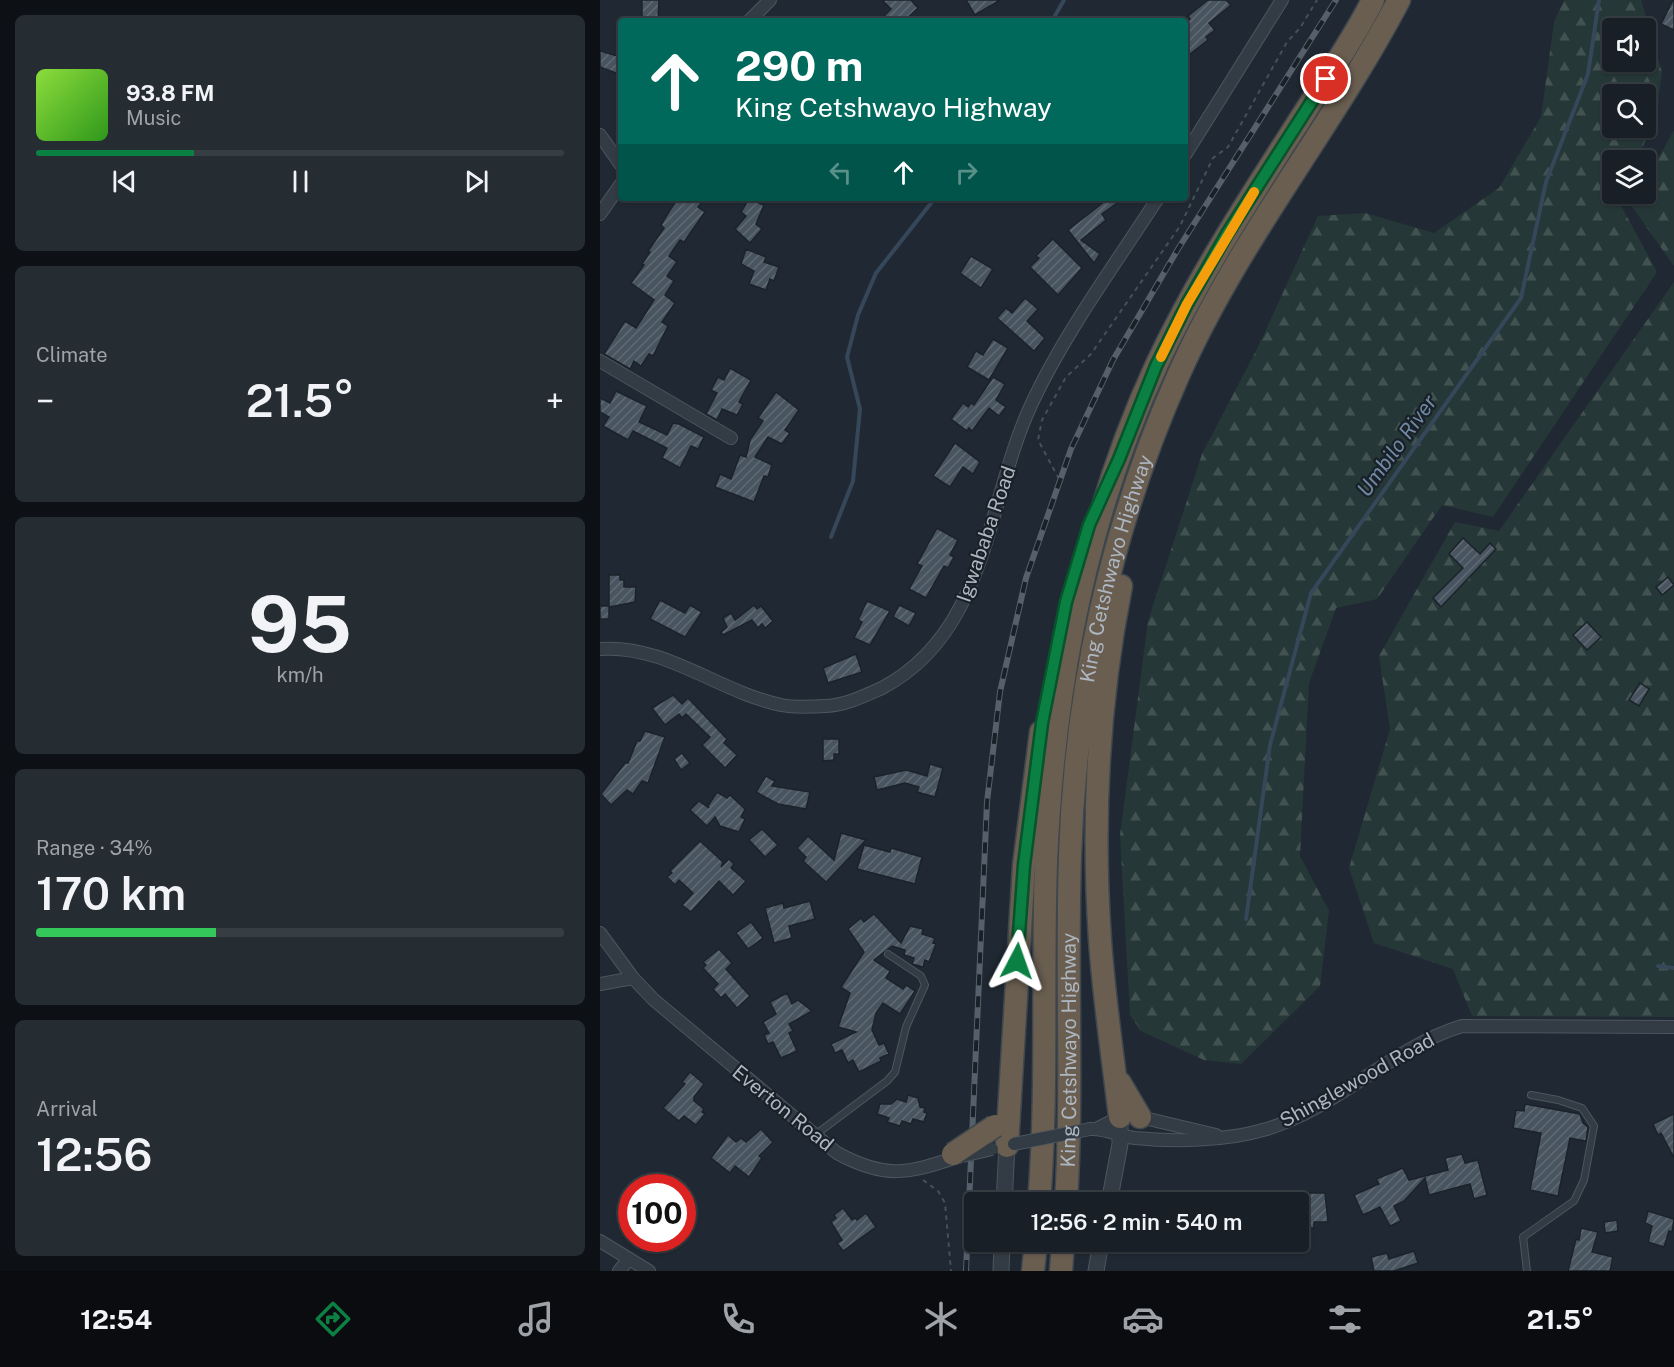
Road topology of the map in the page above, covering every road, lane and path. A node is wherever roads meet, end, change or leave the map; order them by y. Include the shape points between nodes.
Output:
1 (770, 0) edge
2 (1282, 0) edge
3 (1317, 0) edge
4 (1373, 0) edge
5 (1399, 0) edge
6 (752, 18) edge
7 (600, 135) edge
8 (1188, 150) edge
9 (618, 161) edge
10 (618, 188) edge
11 (1156, 201) edge
12 (600, 214) edge
13 (600, 362) edge
14 (731, 438) dead end
15 (1150, 443) junction
16 (1119, 459) junction
17 (1059, 479) dead end
18 (600, 649) edge
19 (600, 933) edge
20 (888, 954) dead end
21 (633, 978) junction
22 (600, 984) edge
23 (1674, 1027) edge
24 (1531, 1095) dead end
25 (1011, 1107) junction
26 (1127, 1123) junction
27 (815, 1135) junction
28 (1220, 1136) junction
29 (1010, 1145) junction
30 (950, 1158) junction
31 (916, 1171) junction
32 (1005, 1192) edge
33 (1039, 1192) edge
34 (1066, 1192) edge
35 (1111, 1192) edge
36 (600, 1241) edge
37 (1002, 1252) edge
38 (1035, 1252) edge
39 (1062, 1252) edge
40 (1099, 1252) edge
41 (629, 1259) junction
42 (619, 1271) edge
43 (649, 1271) edge
44 (951, 1271) edge
45 (1001, 1271) edge
46 (1033, 1271) edge
47 (1061, 1271) edge
48 (1095, 1271) edge
49 (1527, 1271) edge

1 - 6 street
2 - 8 street
3 - 17 path via 1287,42 1228,147 1213,158 1180,226 1091,354 1066,377 1042,420 1038,440
4 - 16 highway, King Cetshwayo Highway via 1193,294 1156,366
5 - 15 highway, King Cetshwayo Highway via 1227,279 1185,360
7 - 9 street
10 - 12 street
11 - 18 street, Igwababa Road via 1040,387 1016,446 968,595 940,639 913,667 864,696 830,706 806,707 758,698 647,654
13 - 14 street
15 - 26 highway via 1148,471 1113,631 1100,750 1097,836 1100,938 1114,1074
15 - 34 highway, King Cetshwayo Highway via 1110,571 1078,746 1070,856
16 - 25 highway via 1083,540 1066,602 1042,723 1024,865
16 - 33 highway, King Cetshwayo Highway via 1079,597 1053,761 1046,867
19 - 21 street, Everton Road
20 - 27 lane via 921,976 924,989 908,1022 894,1074
21 - 22 street
21 - 27 street, Everton Road via 683,1027
23 - 28 street, Shinglewood Road via 1462,1026 1413,1047 1294,1118 1258,1132
24 - 49 lane via 1582,1108 1593,1126 1584,1180 1574,1201 1523,1237
25 - 29 highway
25 - 30 highway, bridge via 995,1126
26 - 28 street, Shinglewood Road
26 - 28 street, Shinglewood Road via 1177,1140
26 - 29 street, bridge
26 - 35 street
27 - 31 street, Everton Road via 859,1164 888,1172
29 - 30 street, Everton Road, bridge
29 - 32 street
30 - 31 street, Everton Road
31 - 44 path via 945,1203
36 - 41 street
37 - 45 street
38 - 46 highway
39 - 47 highway
40 - 48 street
41 - 42 street
41 - 43 street

